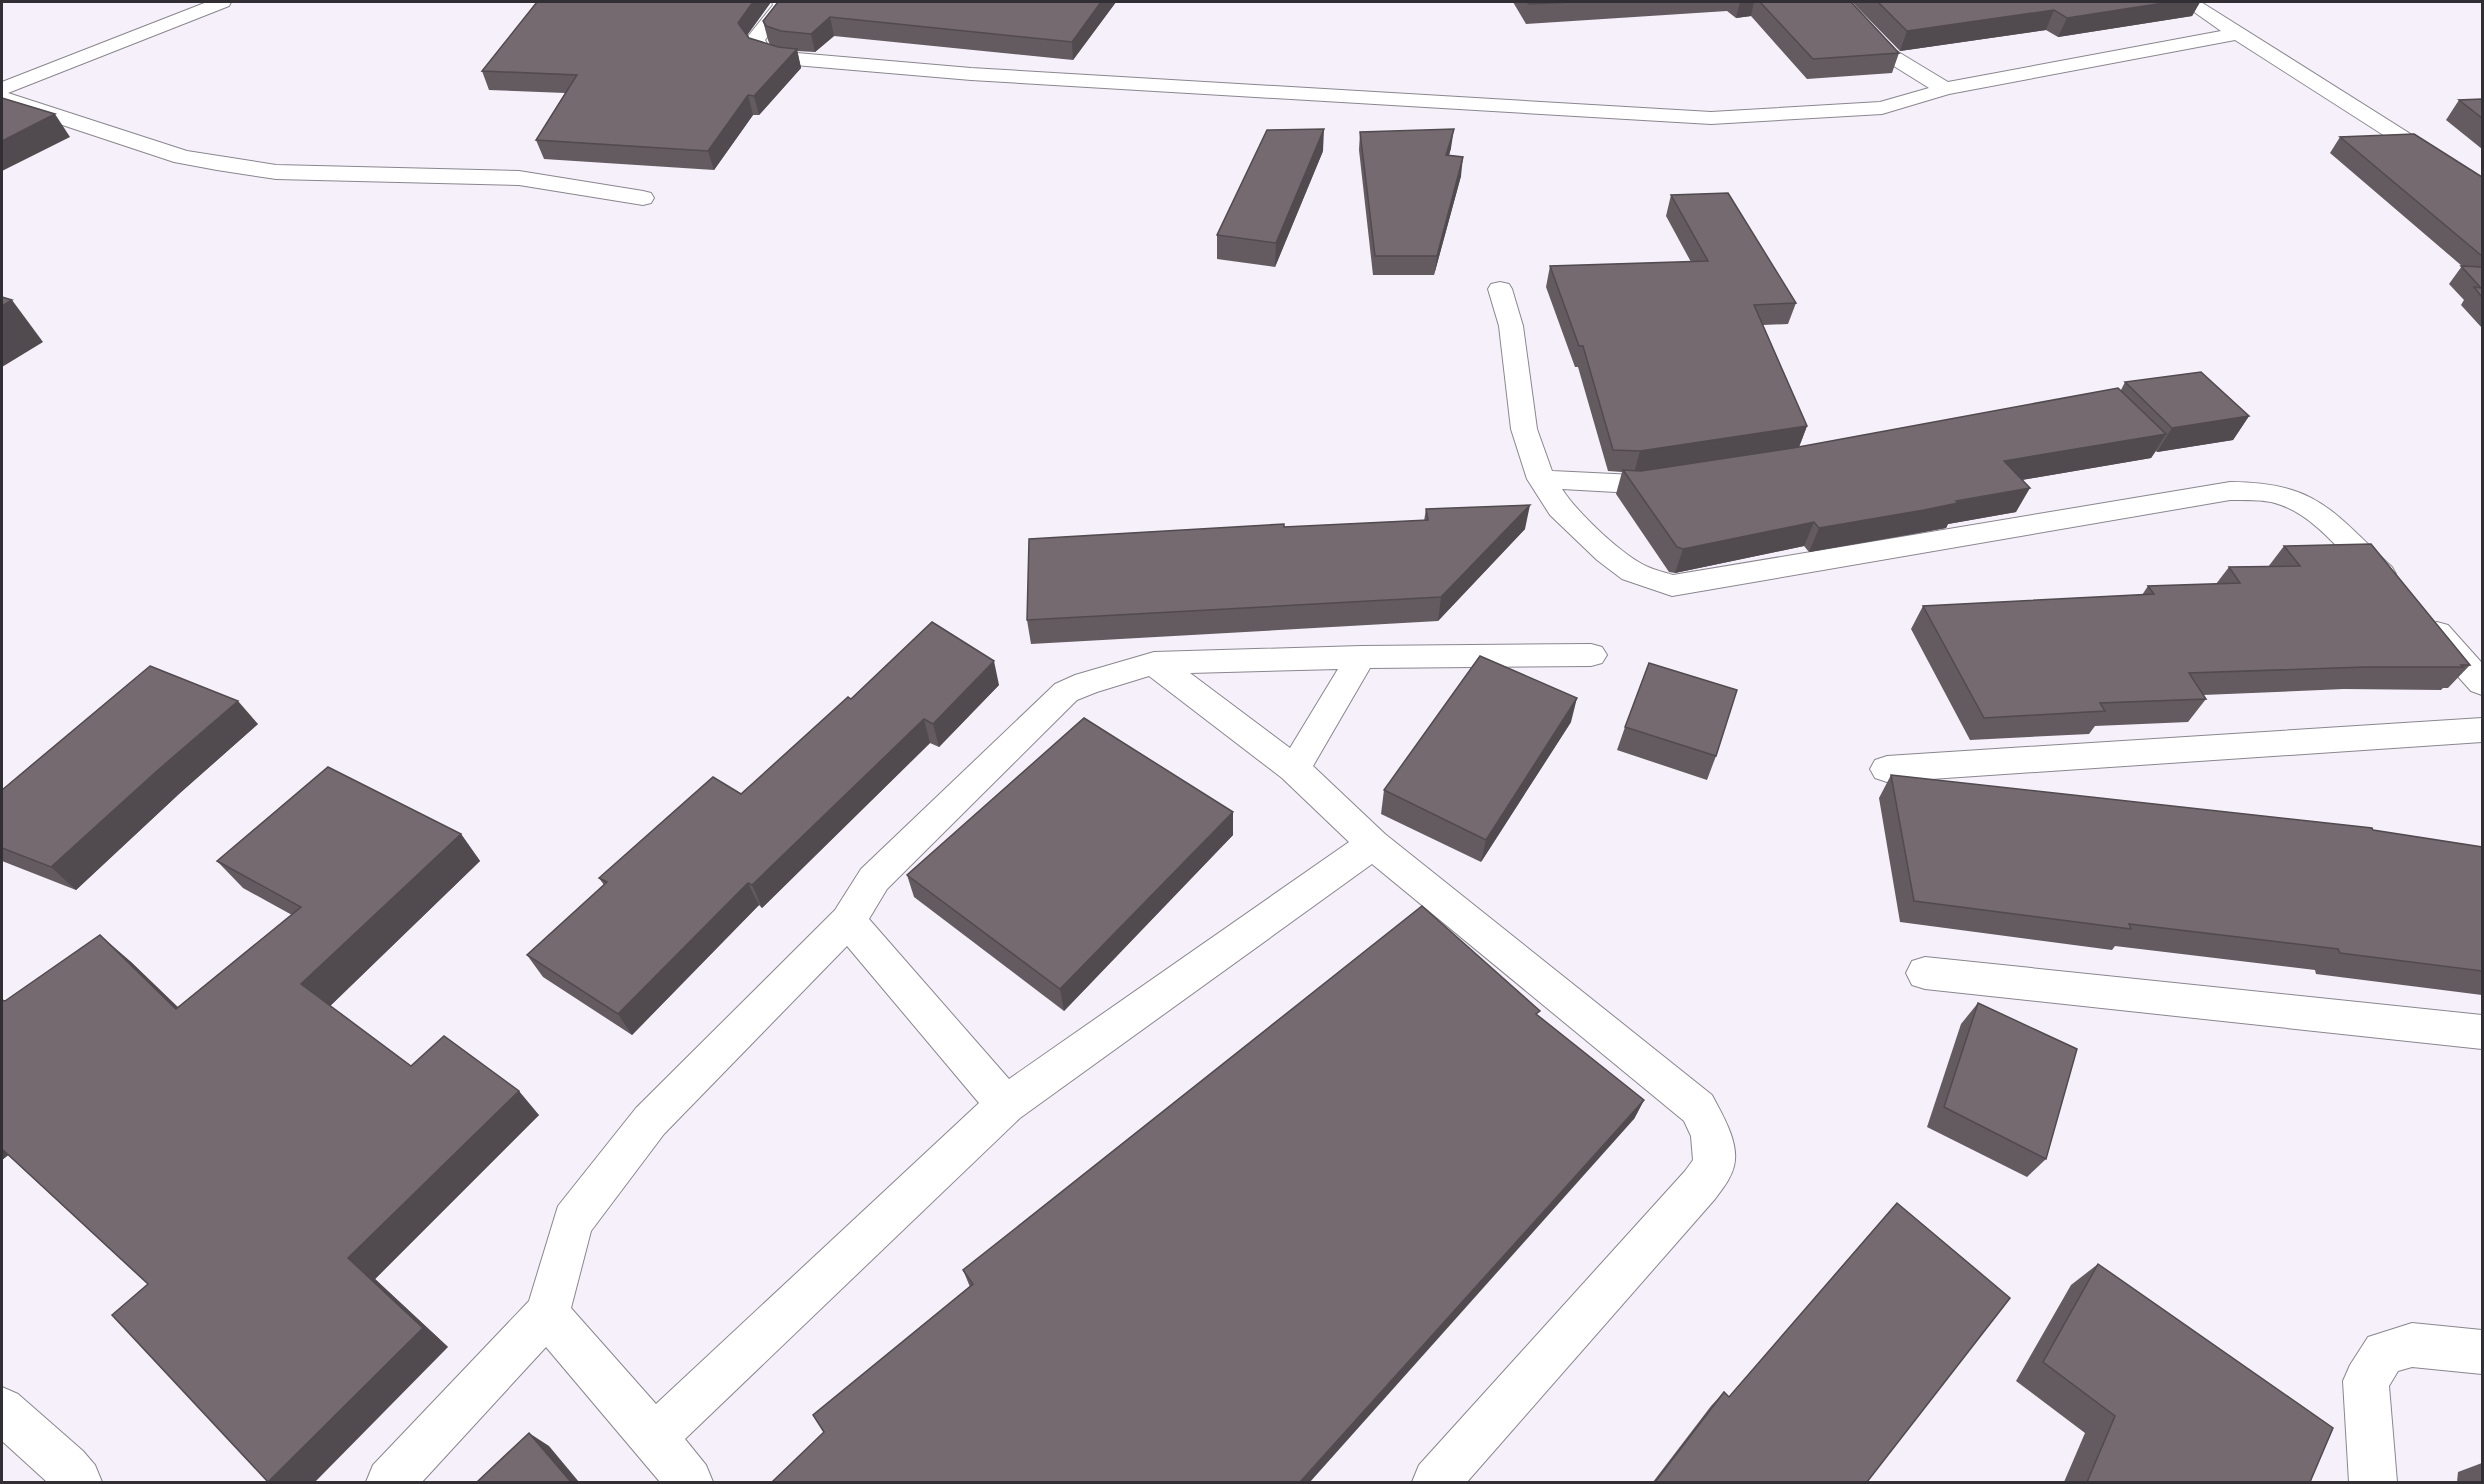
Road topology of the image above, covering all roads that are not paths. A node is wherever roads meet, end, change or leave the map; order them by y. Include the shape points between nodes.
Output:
1 (222, 2) edge
2 (781, 2) edge
3 (1839, 2) edge
4 (2189, 2) edge
5 (2239, 33) junction
6 (2, 89) edge
7 (1945, 89) junction
8 (2, 99) edge
9 (2482, 188) edge
10 (643, 198) dead end
11 (1500, 289) dead end
12 (1692, 475) edge
13 (1541, 479) junction
14 (2397, 589) edge
15 (2420, 615) edge
16 (1591, 655) dead end
17 (1361, 657) junction
18 (1154, 663) junction
19 (2482, 683) edge
20 (2482, 730) edge
21 (1294, 769) junction
22 (1887, 769) dead end
23 (1373, 844) junction
24 (848, 921) junction
25 (1924, 973) dead end
26 (2482, 1032) edge
27 (1006, 1105) junction
28 (546, 1314) junction
29 (2482, 1352) edge
30 (2, 1410) edge
31 (654, 1437) junction
32 (78, 1482) edge
33 (390, 1482) edge
34 (689, 1482) edge
35 (1436, 1482) edge
36 (2373, 1482) edge

1 - 6 street
2 - 7 street via 755,40 762,51 783,58 971,74 1711,118 1882,108
3 - 7 street via 1888,54
4 - 5 street
5 - 7 street
5 - 9 street
8 - 10 street via 183,158 217,164 276,172 519,178
11 - 13 street via 1511,326 1524,429
12 - 13 street via 1634,484
13 - 14 street via 1560,508 1607,553 1632,572 1672,586 2166,501 2254,490 2307,506
15 - 19 street
16 - 17 street
17 - 18 street
17 - 21 street
18 - 21 street
18 - 24 street via 1066,692 874,879
20 - 22 street
21 - 23 street
23 - 27 street
23 - 35 street via 1698,1108 1711,1134 1714,1165 1700,1185
24 - 27 street
24 - 28 street via 650,1121 608,1174 573,1221
25 - 26 street
27 - 31 street
28 - 31 street
28 - 33 street
29 - 36 street via 2412,1345 2385,1353 2366,1381
30 - 32 street
31 - 34 street

